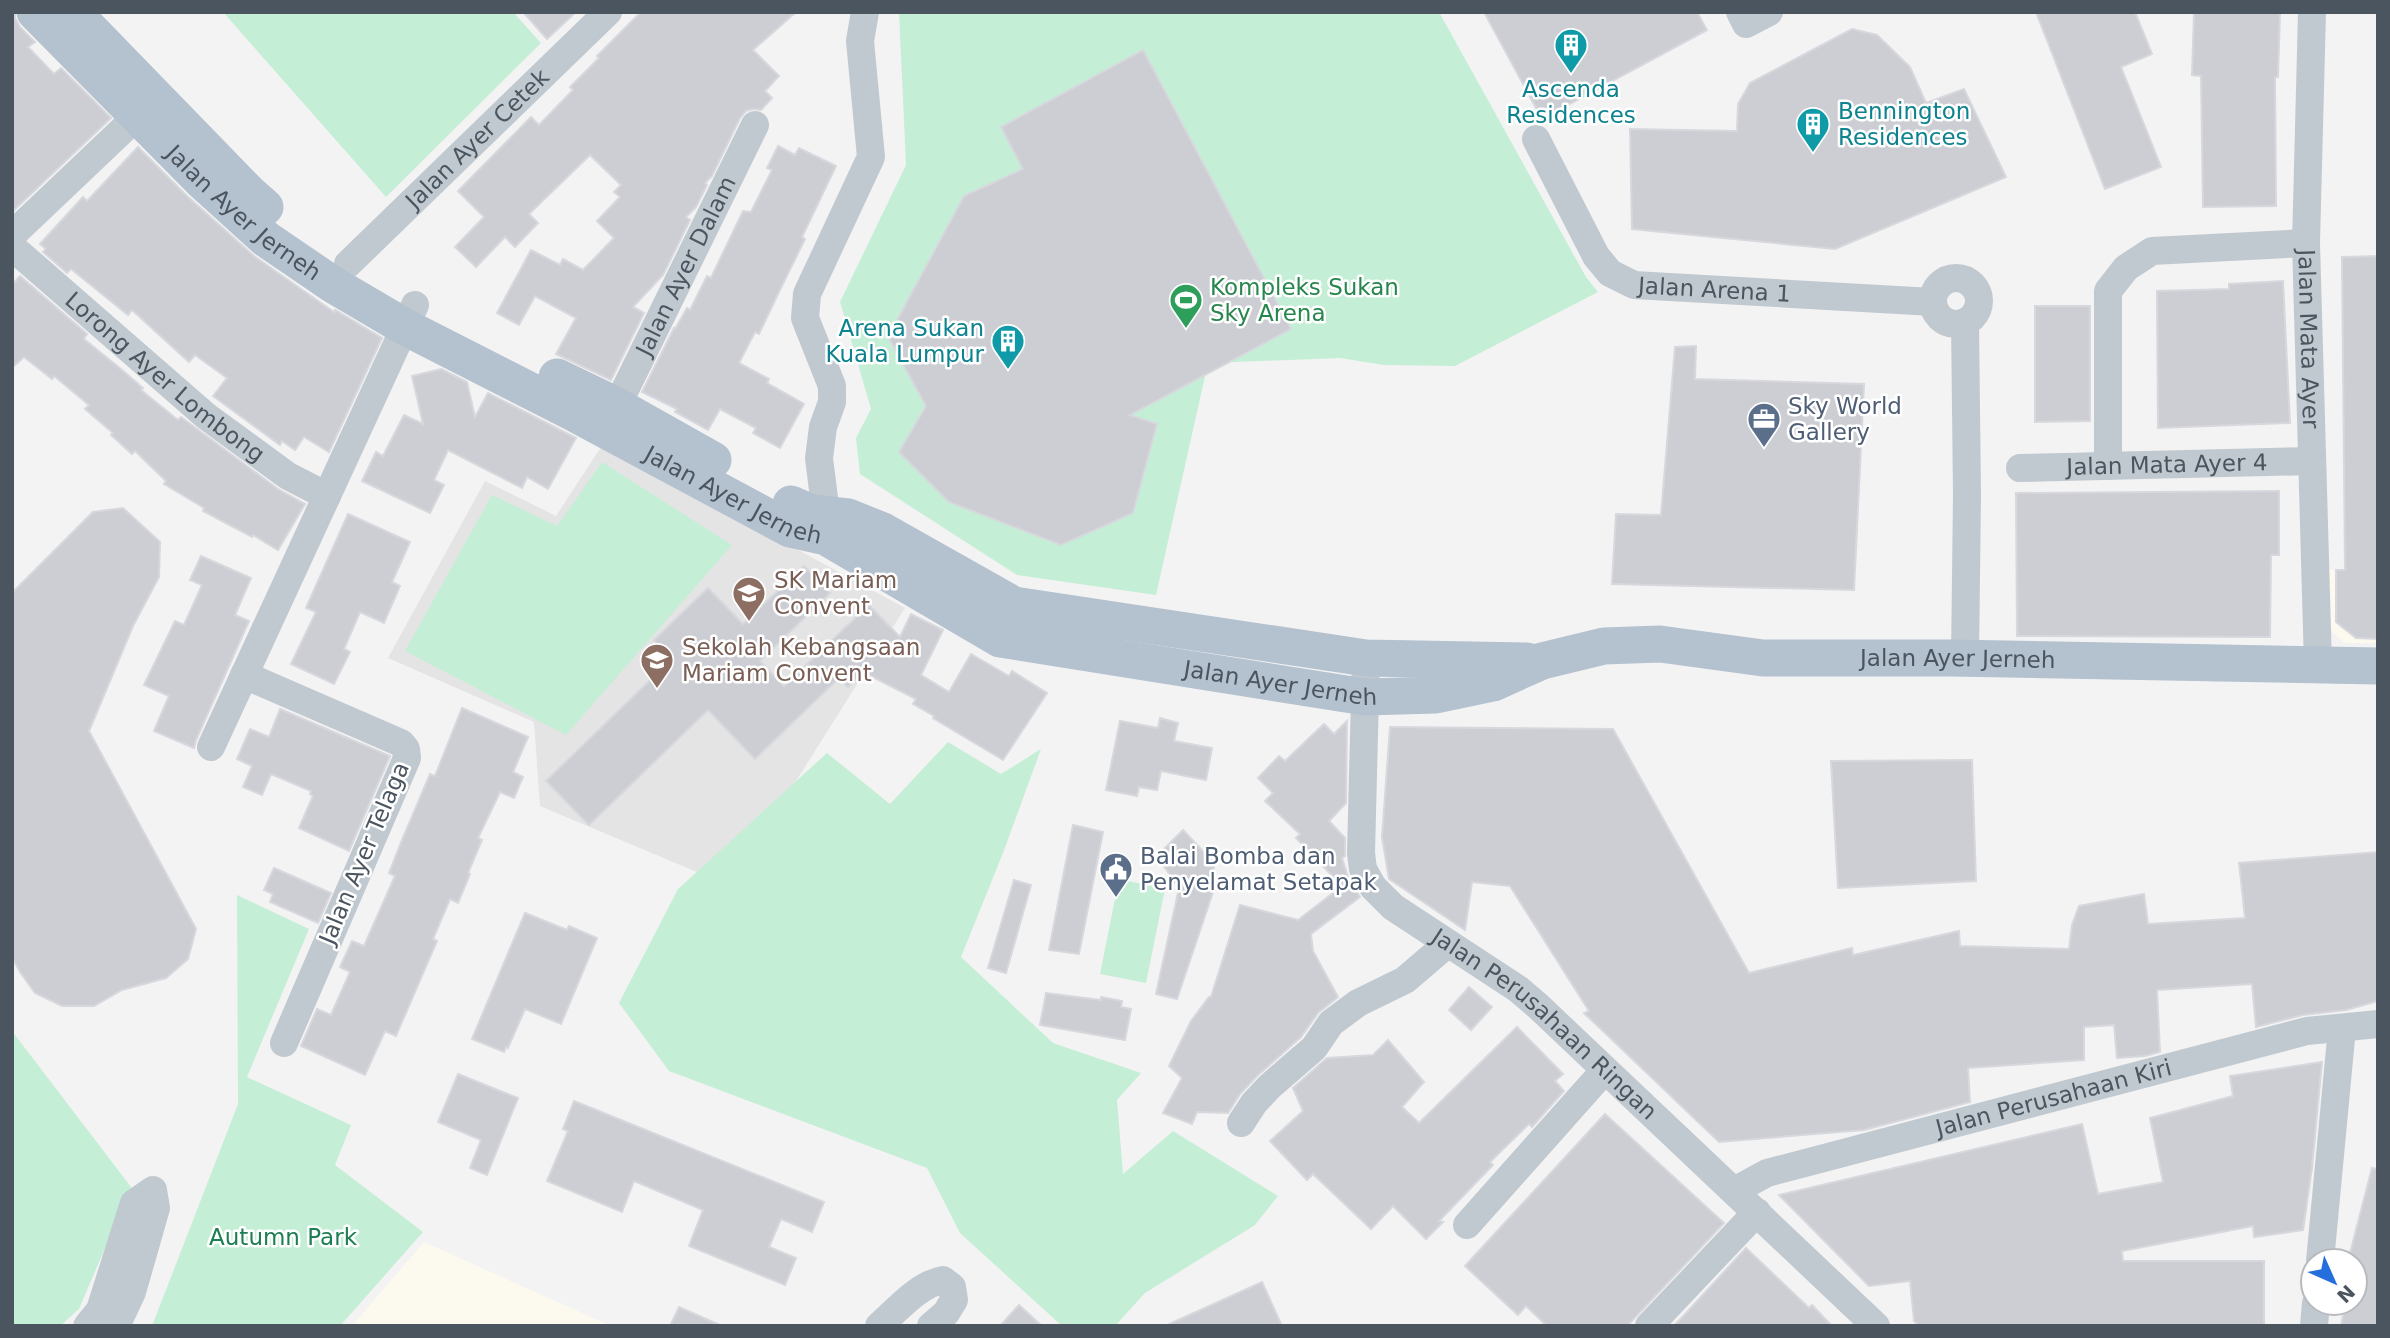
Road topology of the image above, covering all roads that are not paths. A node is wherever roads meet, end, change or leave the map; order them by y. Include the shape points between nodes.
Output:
1 (35, 12) edge
2 (72, 12) edge
3 (608, 12) edge
4 (864, 12) edge
5 (2312, 12) edge
6 (146, 108) junction
7 (755, 125) dead end
8 (1536, 139) dead end
9 (12, 235) edge
10 (2306, 243) junction
11 (12, 247) edge
12 (348, 264) junction
13 (1933, 302) junction
14 (410, 316) junction
15 (1965, 322) junction
16 (617, 406) junction
17 (2312, 461) junction
18 (2108, 466) junction
19 (2020, 468) dead end
20 (327, 496) junction
21 (826, 514) junction
22 (1965, 658) junction
23 (1366, 659) junction
24 (1542, 661) junction
25 (2318, 665) junction
26 (2378, 666) edge
27 (244, 675) junction
28 (1365, 697) junction
29 (211, 747) dead end
30 (1447, 944) junction
31 (2378, 1024) edge
32 (2342, 1028) junction
33 (284, 1043) dead end
34 (1604, 1071) junction
35 (1241, 1123) dead end
36 (1734, 1191) junction
37 (1756, 1212) junction
38 (1467, 1225) dead end
39 (2321, 1247) edge
40 (88, 1326) edge
41 (116, 1326) edge
42 (879, 1326) edge
43 (931, 1326) edge
44 (1649, 1326) edge
45 (1876, 1326) edge

1 - 6 main road, Jalan Ayer Jerneh
2 - 6 main road, Jalan Ayer Jerneh
3 - 12 street, Jalan Ayer Cetek
4 - 21 street via 860,41 871,157 807,294 805,318 832,386 819,458
5 - 10 street, Jalan Mata Ayer
6 - 9 street
6 - 12 main road, Jalan Ayer Jerneh via 281,220
6 - 14 main road, Jalan Ayer Jerneh via 211,190 266,239 332,284
7 - 16 street, Jalan Ayer Dalam
8 - 13 street, Jalan Arena 1 via 1596,256 1609,273 1634,285
10 - 17 street, Jalan Mata Ayer
10 - 18 street via 2152,251 2126,268 2108,291
11 - 20 street, Lorong Ayer Lombong via 206,416 288,476
12 - 14 main road, Jalan Ayer Jerneh
13 - 15 street via 1947,323
13 - 15 street via 1939,285 1955,278 1964,280 1972,285 1979,301
14 - 16 main road, Jalan Ayer Jerneh
14 - 20 street
14 - 28 main road, Jalan Ayer Jerneh via 572,412 790,529 826,537 1000,639
15 - 22 street
16 - 21 main road, Jalan Ayer Jerneh via 799,508
17 - 18 street, Jalan Mata Ayer 4
17 - 25 street, Jalan Mata Ayer
18 - 19 street, Jalan Mata Ayer 4
20 - 27 street
21 - 23 main road, Jalan Ayer Jerneh via 883,531 1014,605
22 - 24 main road, Jalan Ayer Jerneh via 1763,658 1660,644 1604,646
22 - 25 main road, Jalan Ayer Jerneh
23 - 24 main road, Jalan Ayer Jerneh
23 - 28 street, Jalan Perusahaan Ringan
24 - 28 main road, Jalan Ayer Jerneh via 1493,683 1436,695
25 - 26 main road, Jalan Ayer Jerneh
27 - 29 street
27 - 33 street, Jalan Ayer Telaga via 401,743 407,758
28 - 30 street, Jalan Perusahaan Ringan via 1363,869 1393,907
30 - 34 street, Jalan Perusahaan Ringan via 1518,989
30 - 35 street via 1405,980 1358,1003 1331,1023 1314,1048 1269,1087
31 - 32 street, Jalan Perusahaan Kiri
32 - 36 street, Jalan Perusahaan Kiri via 2307,1031 1767,1173
32 - 39 street
34 - 36 street, Jalan Perusahaan Ringan
34 - 38 street
36 - 37 street, Jalan Perusahaan Ringan
37 - 44 street
37 - 45 street, Jalan Perusahaan Ringan
40 - 41 street via 100,1310 134,1203 153,1190 156,1208
42 - 43 street via 924,1287 943,1280 951,1287 954,1300

